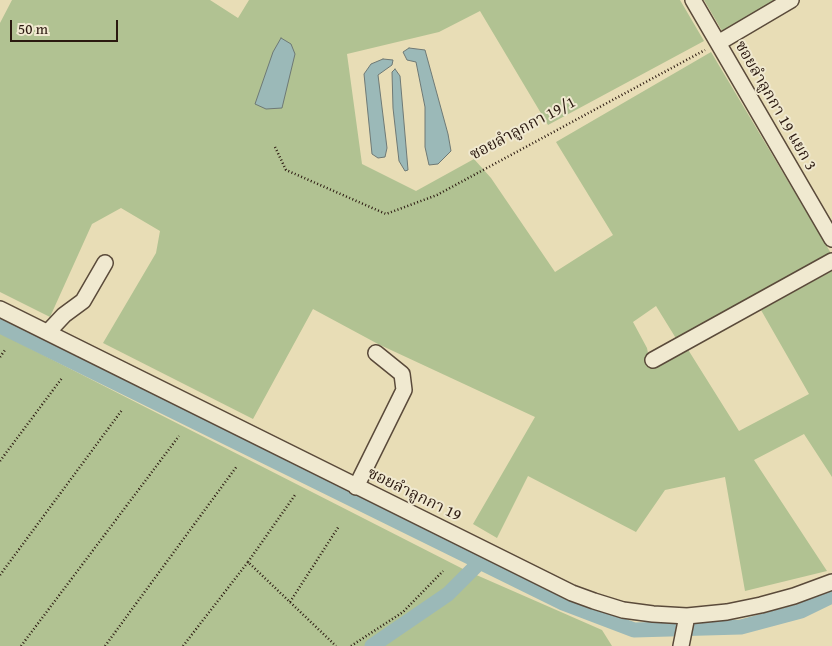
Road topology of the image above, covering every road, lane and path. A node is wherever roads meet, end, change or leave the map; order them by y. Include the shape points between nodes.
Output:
1 (692, 0) edge
2 (791, 0) edge
3 (718, 43) junction
4 (274, 147) dead end
5 (832, 239) edge
6 (832, 261) edge
7 (105, 263) dead end
8 (0, 309) edge
9 (48, 332) junction
10 (5, 350) dead end
11 (376, 353) dead end
12 (0, 357) edge
13 (653, 360) dead end
14 (62, 378) dead end
15 (122, 410) dead end
16 (179, 436) dead end
17 (0, 461) edge
18 (237, 466) dead end
19 (356, 487) junction
20 (295, 495) dead end
21 (340, 526) dead end
22 (248, 562) junction
23 (443, 571) dead end
24 (0, 575) edge
25 (832, 582) edge
26 (290, 602) junction
27 (686, 620) junction
28 (21, 646) edge
29 (104, 646) edge
30 (183, 646) edge
31 (336, 646) edge
32 (351, 646) edge
33 (681, 646) edge

1 - 3 street, ซอยลำลูกกา 19 แยก 3
2 - 3 street
3 - 4 path, ซอยลำลูกกา 19/1 via 437,195 386,214 286,170
3 - 5 street, ซอยลำลูกกา 19 แยก 3
6 - 13 street
7 - 9 street via 83,301
8 - 9 street, ซอยลำลูกกา 19
9 - 19 street, ซอยลำลูกกา 19
10 - 12 path
11 - 19 street via 402,374 404,390
14 - 17 path
15 - 24 path
16 - 28 path
18 - 29 path
19 - 27 street, ซอยลำลูกกา 19 via 572,593 623,610
20 - 22 path
21 - 26 path
22 - 26 path
22 - 30 path
23 - 32 path via 403,612
25 - 27 street, ซอยลำลูกกา 19 via 761,605
26 - 31 path
27 - 33 street

